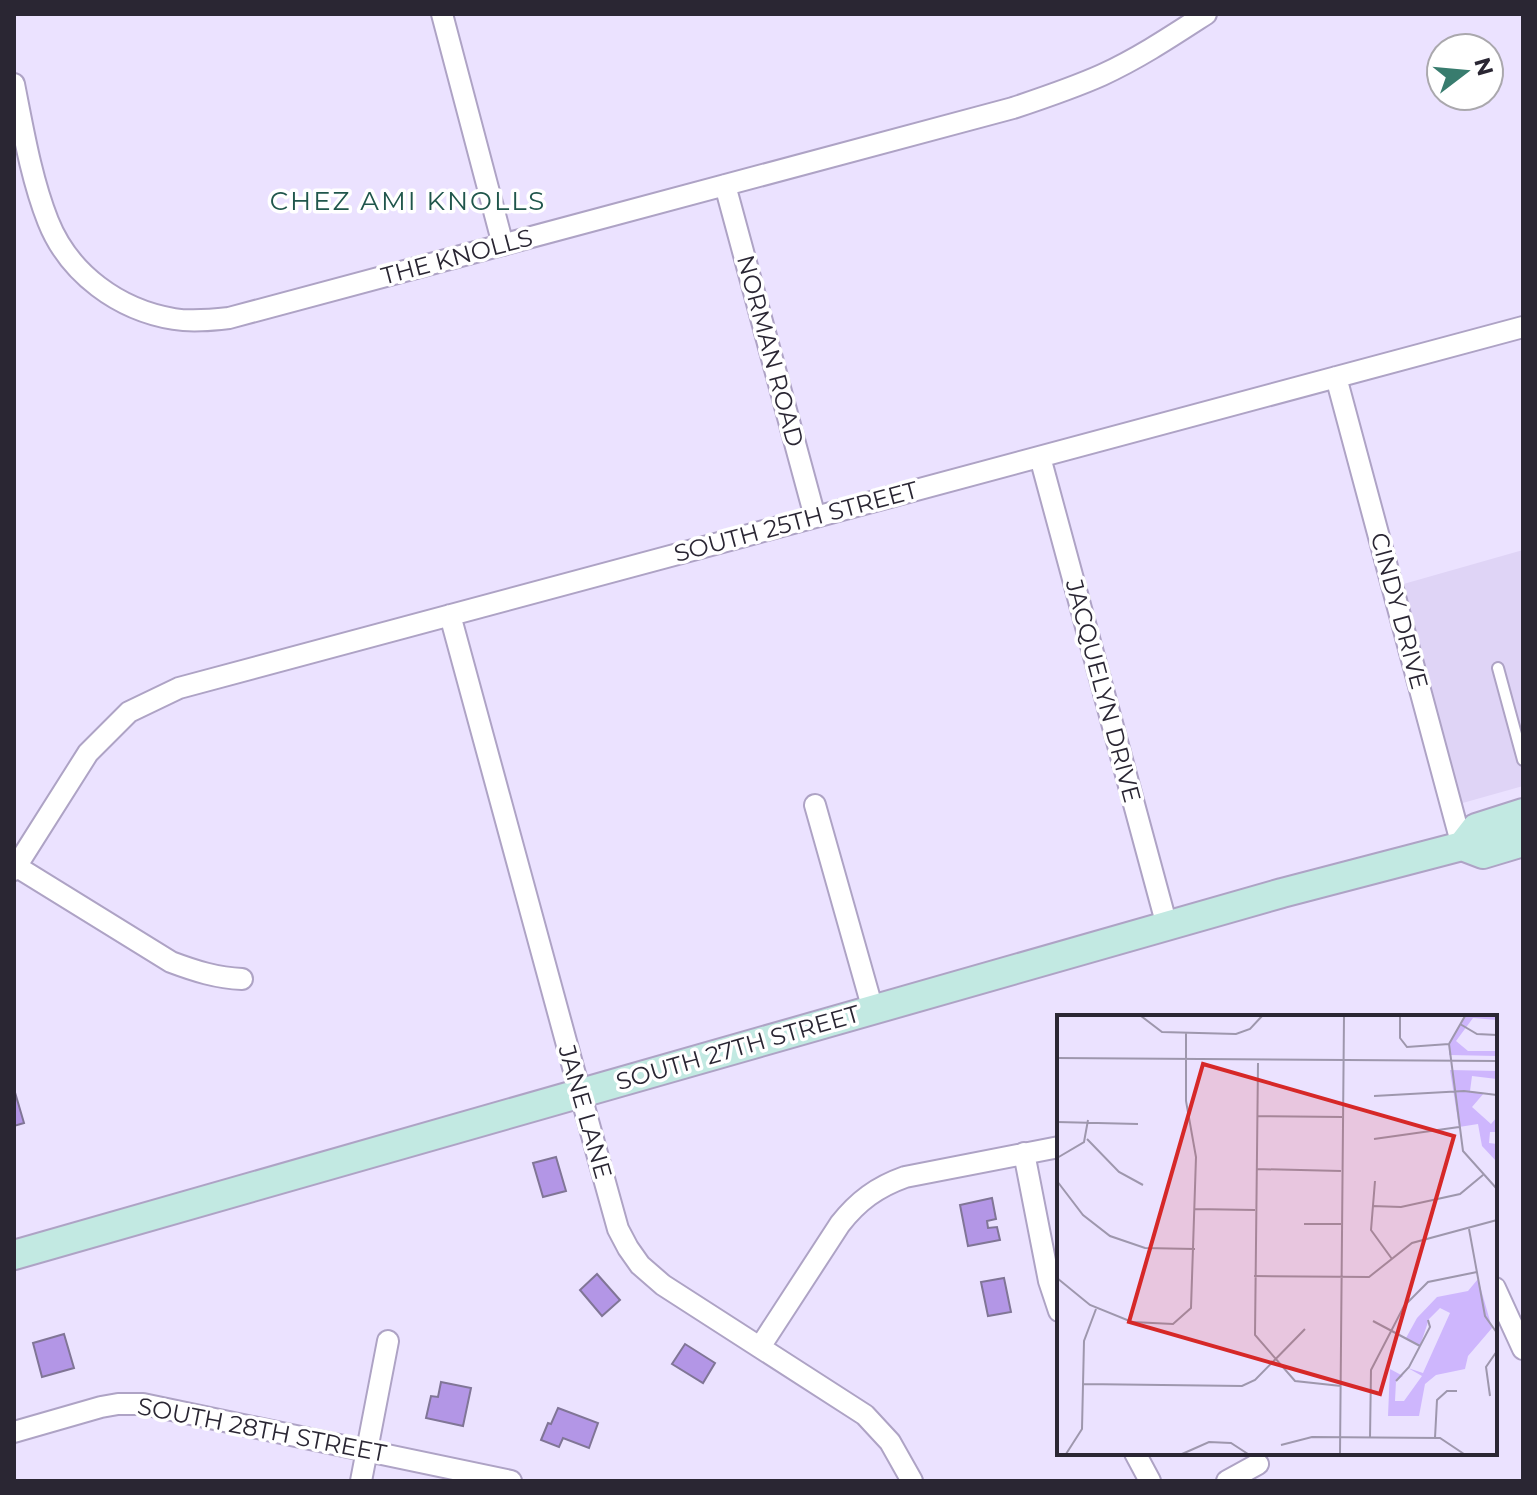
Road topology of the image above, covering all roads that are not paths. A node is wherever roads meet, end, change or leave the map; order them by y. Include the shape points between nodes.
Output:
1 (442, 14) edge
2 (1206, 14) edge
3 (14, 84) edge
4 (725, 185) junction
5 (503, 245) junction
6 (1523, 327) edge
7 (1336, 377) junction
8 (1040, 457) junction
9 (815, 517) junction
10 (450, 615) junction
11 (1498, 668) dead end
12 (1523, 760) edge
13 (815, 805) dead end
14 (1523, 813) edge
15 (1523, 842) edge
16 (1462, 846) junction
17 (15, 867) edge
18 (1167, 926) junction
19 (242, 979) dead end
20 (873, 1010) junction
21 (580, 1093) junction
22 (1057, 1147) edge
23 (1024, 1153) junction
24 (14, 1255) edge
25 (1497, 1292) edge
26 (1057, 1305) edge
27 (388, 1341) dead end
28 (760, 1347) junction
29 (1523, 1349) edge
30 (14, 1432) edge
31 (367, 1450) junction
32 (1136, 1455) edge
33 (1258, 1464) dead end
34 (361, 1481) edge
35 (511, 1481) edge
36 (912, 1481) edge
37 (1150, 1481) edge
38 (1227, 1481) edge

1 - 5 street
2 - 4 street, THE KNOLLS via 1151,50 1059,93
3 - 5 street, THE KNOLLS via 41,202 59,243 106,293 150,314 203,321 229,318
4 - 5 street, THE KNOLLS
4 - 9 street, NORMAN ROAD
6 - 7 street, SOUTH 25TH STREET
7 - 8 street, SOUTH 25TH STREET
7 - 16 street, CINDY DRIVE
8 - 9 street, SOUTH 25TH STREET
8 - 18 street, JACQUELYN DRIVE
9 - 10 street, SOUTH 25TH STREET
10 - 17 street, SOUTH 25TH STREET via 179,688 129,712 76,769
10 - 21 street, JANE LANE
11 - 12 lane
13 - 20 street
14 - 16 main road, SOUTH 27TH STREET via 1476,828
15 - 16 main road, SOUTH 27TH STREET via 1483,854
16 - 18 main road, SOUTH 27TH STREET
17 - 19 street via 171,962
18 - 20 main road, SOUTH 27TH STREET
20 - 21 main road, SOUTH 27TH STREET
21 - 24 main road, SOUTH 27TH STREET
21 - 28 street, JANE LANE via 628,1248 651,1275
22 - 23 street
23 - 26 street
23 - 28 street via 905,1177 868,1194 840,1224
25 - 29 street
27 - 31 street
28 - 36 street, JANE LANE via 865,1415 890,1442
30 - 31 street, SOUTH 28TH STREET via 101,1407 143,1404
31 - 34 street
31 - 35 street, SOUTH 28TH STREET
32 - 37 street
33 - 38 street

